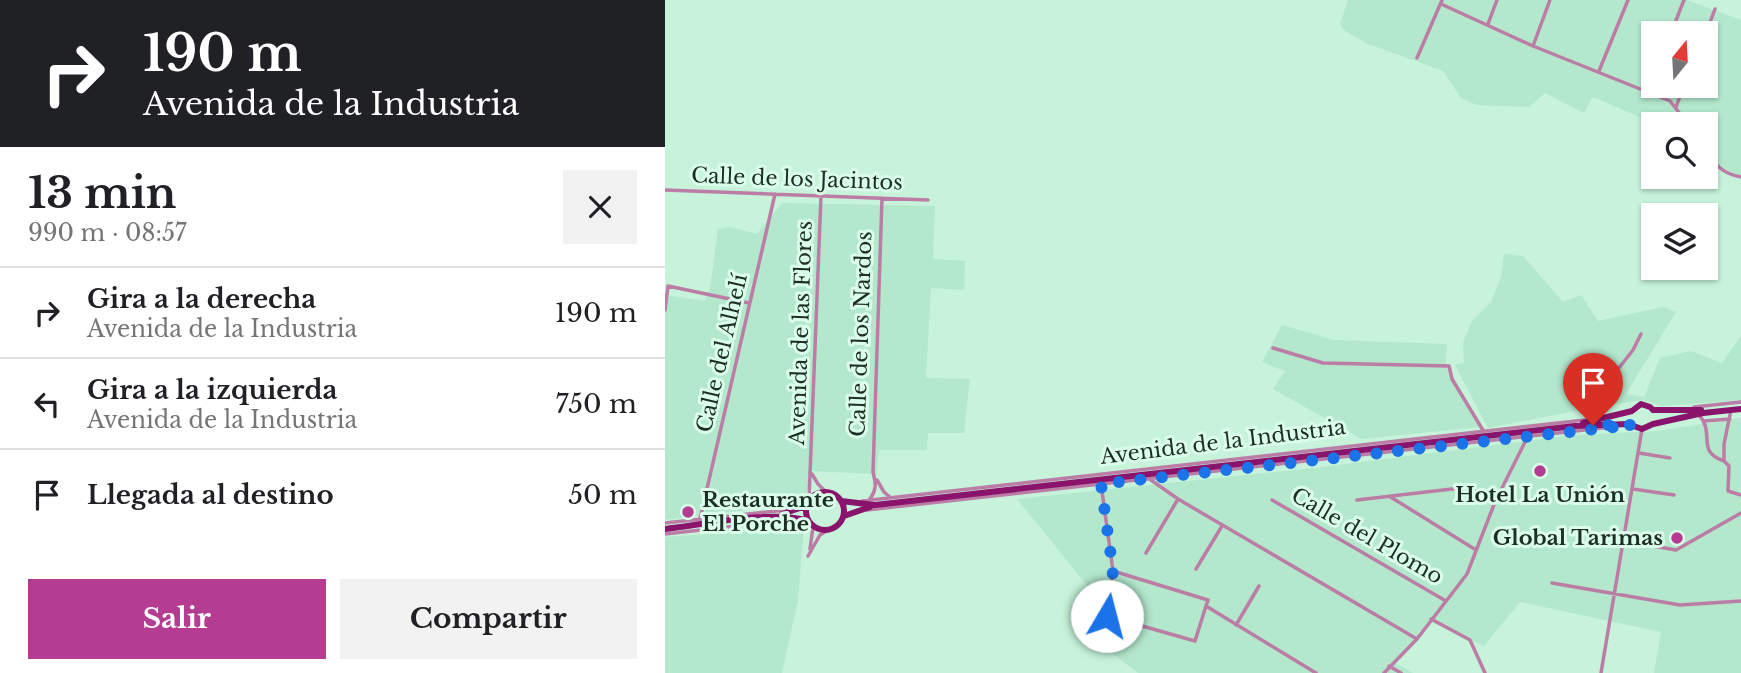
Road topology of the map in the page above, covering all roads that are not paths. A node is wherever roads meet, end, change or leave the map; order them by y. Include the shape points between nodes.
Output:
1 (1497, 0) edge
2 (1550, 0) edge
3 (1628, 0) edge
4 (1684, 0) edge
5 (1441, 2) edge
6 (1715, 9) dead end
7 (1676, 21) edge
8 (1710, 21) edge
9 (1488, 24) junction
10 (1533, 46) junction
11 (1417, 58) dead end
12 (1599, 71) junction
13 (1641, 89) edge
14 (1662, 98) edge
15 (1679, 98) edge
16 (1676, 107) junction
17 (1680, 112) edge
18 (1718, 167) edge
19 (1741, 177) edge
20 (665, 190) edge
21 (775, 194) junction
22 (821, 195) junction
23 (881, 198) junction
24 (928, 200) dead end
25 (749, 303) junction
26 (665, 310) edge
27 (1641, 334) dead end
28 (1273, 348) dead end
29 (1741, 406) edge
30 (1653, 410) junction
31 (1731, 410) junction
32 (1632, 411) junction
33 (1698, 414) junction
34 (1601, 418) junction
35 (1588, 419) junction
36 (1730, 419) junction
37 (1704, 421) junction
38 (1653, 424) junction
39 (1575, 426) junction
40 (1637, 427) junction
41 (1484, 432) junction
42 (1527, 438) junction
43 (1639, 453) junction
44 (1670, 458) dead end
45 (1724, 461) junction
46 (811, 472) junction
47 (873, 472) junction
48 (1149, 479) junction
49 (1101, 484) junction
50 (1633, 489) junction
51 (826, 492) junction
52 (1674, 495) dead end
53 (1741, 495) edge
54 (1389, 496) junction
55 (891, 498) junction
56 (1178, 499) junction
57 (1272, 499) dead end
58 (1357, 500) dead end
59 (845, 502) junction
60 (872, 502) junction
61 (1495, 502) junction
62 (807, 503) junction
63 (795, 510) junction
64 (862, 510) junction
65 (1741, 513) edge
66 (843, 516) junction
67 (774, 517) junction
68 (700, 519) junction
69 (808, 522) junction
70 (665, 523) edge
71 (1222, 526) junction
72 (828, 530) junction
73 (665, 531) edge
74 (1624, 541) junction
75 (1476, 550) junction
76 (1146, 553) dead end
77 (1196, 569) dead end
78 (1113, 571) junction
79 (1552, 583) dead end
80 (1259, 586) dead end
81 (1614, 594) junction
82 (1445, 601) junction
83 (1741, 601) edge
84 (1206, 606) junction
85 (1431, 619) junction
86 (1236, 625) junction
87 (1417, 639) junction
88 (1389, 666) junction
89 (1316, 673) edge
90 (1384, 673) edge
91 (1401, 673) edge
92 (1485, 673) edge
93 (1601, 673) edge

1 - 9 street
2 - 10 street
3 - 12 street
4 - 7 street
5 - 9 street
5 - 11 street
6 - 8 street
9 - 10 street
10 - 12 street
12 - 13 street
14 - 16 street
15 - 16 street
16 - 17 street
18 - 19 street
20 - 21 street, Calle de los Jacintos
21 - 22 street, Calle de los Jacintos
21 - 25 street, Calle del Alhelí
22 - 23 street, Calle de los Jacintos
22 - 46 street, Avenida de las Flores
23 - 24 street, Calle de los Jacintos
23 - 47 street, Calle de los Nardos
25 - 26 street via 668,286
25 - 68 street, Calle del Alhelí
27 - 35 street
28 - 41 street via 1323,363 1449,366
29 - 30 main road
29 - 31 main road
30 - 32 main road via 1641,404
30 - 38 main road
31 - 33 main road
31 - 36 street
32 - 34 main road, Avenida de la Industria
32 - 40 main road
33 - 37 street
33 - 38 main road
34 - 35 street, Avenida de la Industria
34 - 39 main road, Avenida de la Industria
35 - 41 street, Avenida de la Industria
36 - 37 street
36 - 45 street
37 - 45 street via 1708,452
38 - 40 main road
39 - 40 main road, Avenida de la Industria
39 - 60 main road, Avenida de la Industria
40 - 42 street, Avenida de la Industria
40 - 43 street
41 - 55 street, Avenida de la Industria
42 - 48 street, Avenida de la Industria
42 - 61 street
43 - 44 street
43 - 50 street
45 - 53 street via 1729,466 1728,491
46 - 51 street, Avenida de las Flores
46 - 62 street, Avenida de las Flores
47 - 55 street
47 - 60 street, Calle de los Nardos via 876,489
48 - 49 street, Avenida de la Industria
48 - 56 street
49 - 64 street, Avenida de la Industria
49 - 78 street
50 - 52 street
50 - 74 street
51 - 59 main road
51 - 62 main road via 814,494
54 - 58 street
54 - 61 street via 1469,487
54 - 75 street
55 - 60 street, Avenida de la Industria
56 - 71 street
56 - 76 street
57 - 82 street, Calle del Plomo
59 - 60 main road, Avenida de la Industria
59 - 66 main road
60 - 64 main road, Avenida de la Industria
61 - 75 street
62 - 63 main road
62 - 69 main road
63 - 67 main road
63 - 68 street
64 - 66 main road, Avenida de la Industria
65 - 74 street via 1676,550
66 - 72 main road
67 - 69 main road via 793,516
67 - 73 main road
68 - 70 street
69 - 72 main road
69 - 72 street via 812,542 808,556
69 - 73 street
71 - 77 street
71 - 87 street
74 - 81 street
75 - 82 street via 1467,574
78 - 84 street via 1208,600
78 - 84 street via 1107,616 1195,641
79 - 81 street
80 - 86 street
81 - 83 street via 1680,605
81 - 93 street
82 - 85 street
84 - 86 street
85 - 87 street
85 - 92 street via 1470,640
86 - 89 street
87 - 88 street
88 - 90 street
88 - 91 street

